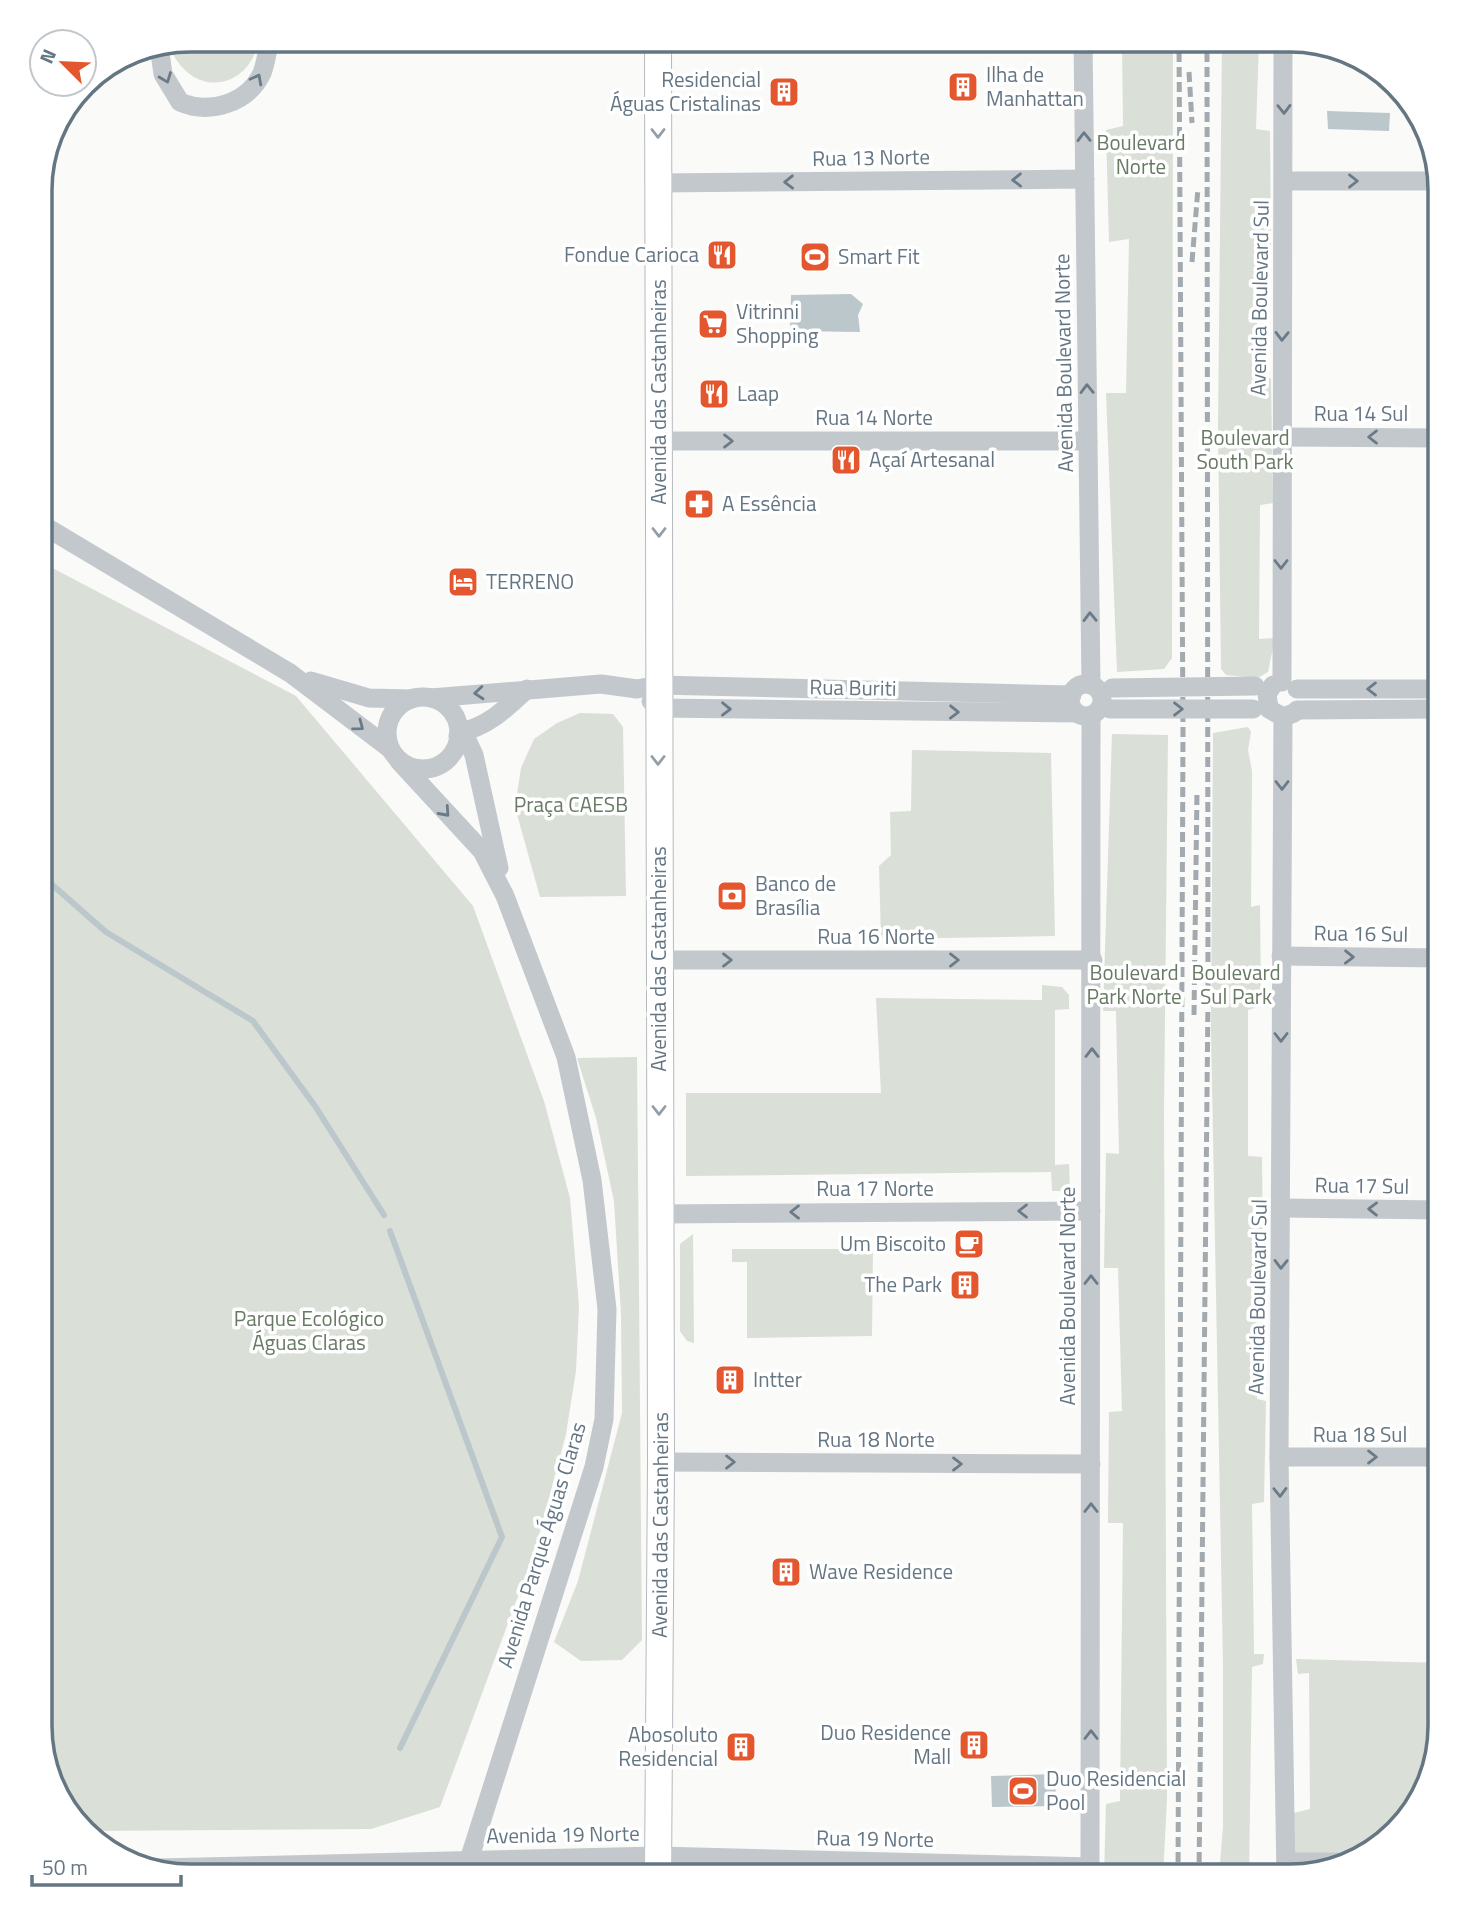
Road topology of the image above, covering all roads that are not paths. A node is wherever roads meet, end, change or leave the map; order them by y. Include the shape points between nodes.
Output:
1 (267, 53) edge
2 (658, 53) edge
3 (1083, 53) edge
4 (1283, 53) edge
5 (160, 56) edge
6 (1085, 179) junction
7 (1285, 181) junction
8 (1428, 181) edge
9 (658, 183) junction
10 (1281, 437) junction
11 (1428, 438) edge
12 (659, 441) junction
13 (1088, 441) junction
14 (53, 531) edge
15 (290, 673) junction
16 (1277, 686) junction
17 (1099, 687) junction
18 (527, 689) junction
19 (1428, 689) edge
20 (651, 694) junction
21 (431, 698) junction
22 (411, 699) junction
23 (1090, 709) junction
24 (1428, 709) edge
25 (1276, 711) junction
26 (458, 734) junction
27 (394, 754) junction
28 (505, 896) junction
29 (1281, 956) junction
30 (1428, 958) edge
31 (659, 960) junction
32 (1093, 960) junction
33 (1282, 1208) junction
34 (1428, 1210) edge
35 (1091, 1211) junction
36 (660, 1214) junction
37 (1279, 1457) junction
38 (1428, 1457) edge
39 (661, 1462) junction
40 (1091, 1464) junction
41 (469, 1860) junction
42 (314, 1864) edge
43 (595, 1864) edge
44 (658, 1864) edge
45 (1091, 1864) edge
46 (1286, 1864) edge

5 -> 1 street via 163,74 180,102 214,108 251,91
2 -> 9 main road, Avenida das Castanheiras
6 -> 3 street, Avenida Boulevard Norte
4 -> 7 street, Avenida Boulevard Sul
6 -> 9 street, Rua 13 Norte
13 -> 6 street, Avenida Boulevard Norte
7 -> 8 street
7 -> 10 street, Avenida Boulevard Sul
9 - 12 main road, Avenida das Castanheiras
11 -> 10 street, Rua 14 Sul
10 -> 16 street, Avenida Boulevard Sul
12 -> 13 street, Rua 14 Norte
12 -> 20 main road, Avenida das Castanheiras
17 -> 13 street, Avenida Boulevard Norte
14 - 15 street, Avenida Parque Águas Claras
15 - 22 street, Avenida Parque Águas Claras via 369,698
15 -> 27 street, Avenida Parque Águas Claras
16 - 17 street, bridge
19 -> 16 street
16 - 25 street via 1267,694
16 - 25 street via 1301,699
17 - 23 street via 1077,687
18 - 20 street, Rua Buriti via 601,684
18 -> 21 street, Rua Buriti
18 - 26 street via 474,730
20 - 23 street, Rua Buriti
20 -> 31 main road, Avenida das Castanheiras
21 - 22 street
21 - 26 street via 453,714
22 - 27 street via 400,704 387,724
23 -> 25 street, Rua Buriti, bridge
23 - 32 street, Avenida Boulevard Norte
24 - 25 street, Rua Buriti
25 -> 29 street, Avenida Boulevard Sul
26 - 27 street via 450,756 431,768 409,767
26 - 28 street, Avenida Parque Águas Claras via 467,740 474,755
27 -> 28 street, Avenida Parque Águas Claras via 482,851
28 - 41 street, Avenida Parque Águas Claras via 566,1057 592,1180 607,1309 607,1360 604,1419 594,1467
29 -> 30 street, Rua 16 Sul
29 -> 33 street, Avenida Boulevard Sul
31 -> 32 street, Rua 16 Norte
31 -> 36 main road, Avenida das Castanheiras
35 -> 32 street, Avenida Boulevard Norte
34 -> 33 street, Rua 17 Sul
33 -> 37 street, Avenida Boulevard Sul
35 -> 36 street, Rua 17 Norte
40 -> 35 street, Avenida Boulevard Norte
36 - 39 main road, Avenida das Castanheiras
37 -> 38 street, Rua 18 Sul
37 -> 46 street, Avenida Boulevard Sul
39 -> 40 street, Rua 18 Norte
39 - 44 main road, Avenida das Castanheiras
45 -> 40 street, Avenida Boulevard Norte
41 - 42 street
41 - 43 street, Avenida 19 Norte

